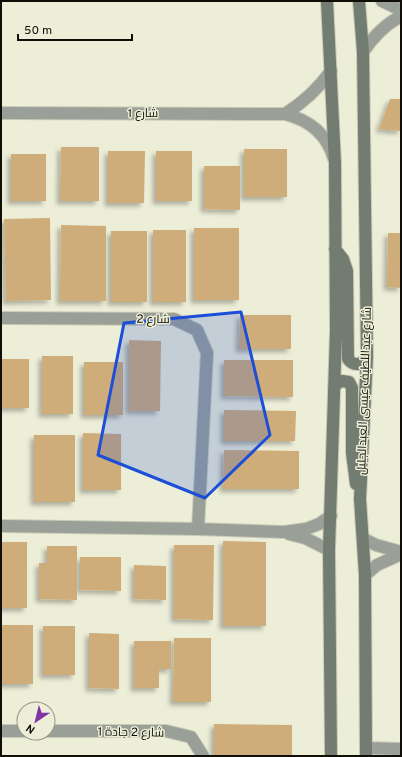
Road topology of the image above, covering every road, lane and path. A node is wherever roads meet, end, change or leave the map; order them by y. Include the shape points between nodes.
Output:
1 (328, 1) edge
2 (359, 1) edge
3 (382, 1) edge
4 (401, 10) edge
5 (401, 16) edge
6 (363, 52) junction
7 (331, 71) junction
8 (1, 113) edge
9 (285, 114) junction
10 (335, 163) junction
11 (335, 249) junction
12 (1, 318) edge
13 (367, 357) junction
14 (334, 389) junction
15 (360, 499) junction
16 (331, 516) junction
17 (1, 526) edge
18 (198, 529) junction
19 (284, 532) junction
20 (364, 539) junction
21 (330, 550) junction
22 (401, 553) edge
23 (365, 576) junction
24 (1, 731) edge
25 (16, 731) edge
26 (56, 731) edge
27 (401, 749) edge
28 (366, 752) edge
29 (203, 756) edge
30 (331, 756) edge

1 - 7 street
2 - 6 street, شارع عبداللطيف عيسى العبدالجليل
3 - 4 street
5 - 6 street via 376,35
6 - 13 street, شارع عبداللطيف عيسى العبدالجليل
7 - 9 street via 310,96
7 - 10 street
8 - 9 street, شارع 1
9 - 10 street, شارع 1 via 301,119 316,129 328,144
10 - 11 street
11 - 13 street via 343,259 347,271 348,359 352,364 358,365
11 - 14 street
12 - 18 street, شارع 2 via 174,319 197,330 207,353
13 - 15 street, شارع عبداللطيف عيسى العبدالجليل
14 - 15 street via 336,384 342,381 349,382 352,388 353,458
14 - 16 street
15 - 20 street, شارع عبداللطيف عيسى العبدالجليل
16 - 19 street via 306,530
16 - 21 street
17 - 18 street
18 - 19 street
19 - 21 street via 305,538
20 - 22 street
20 - 23 street, شارع عبداللطيف عيسى العبدالجليل
21 - 30 street
22 - 23 street via 377,565
23 - 28 street, شارع عبداللطيف عيسى العبدالجليل
24 - 25 street
26 - 29 street, شارع 2 جادة 1 via 166,731 190,736
27 - 28 street

